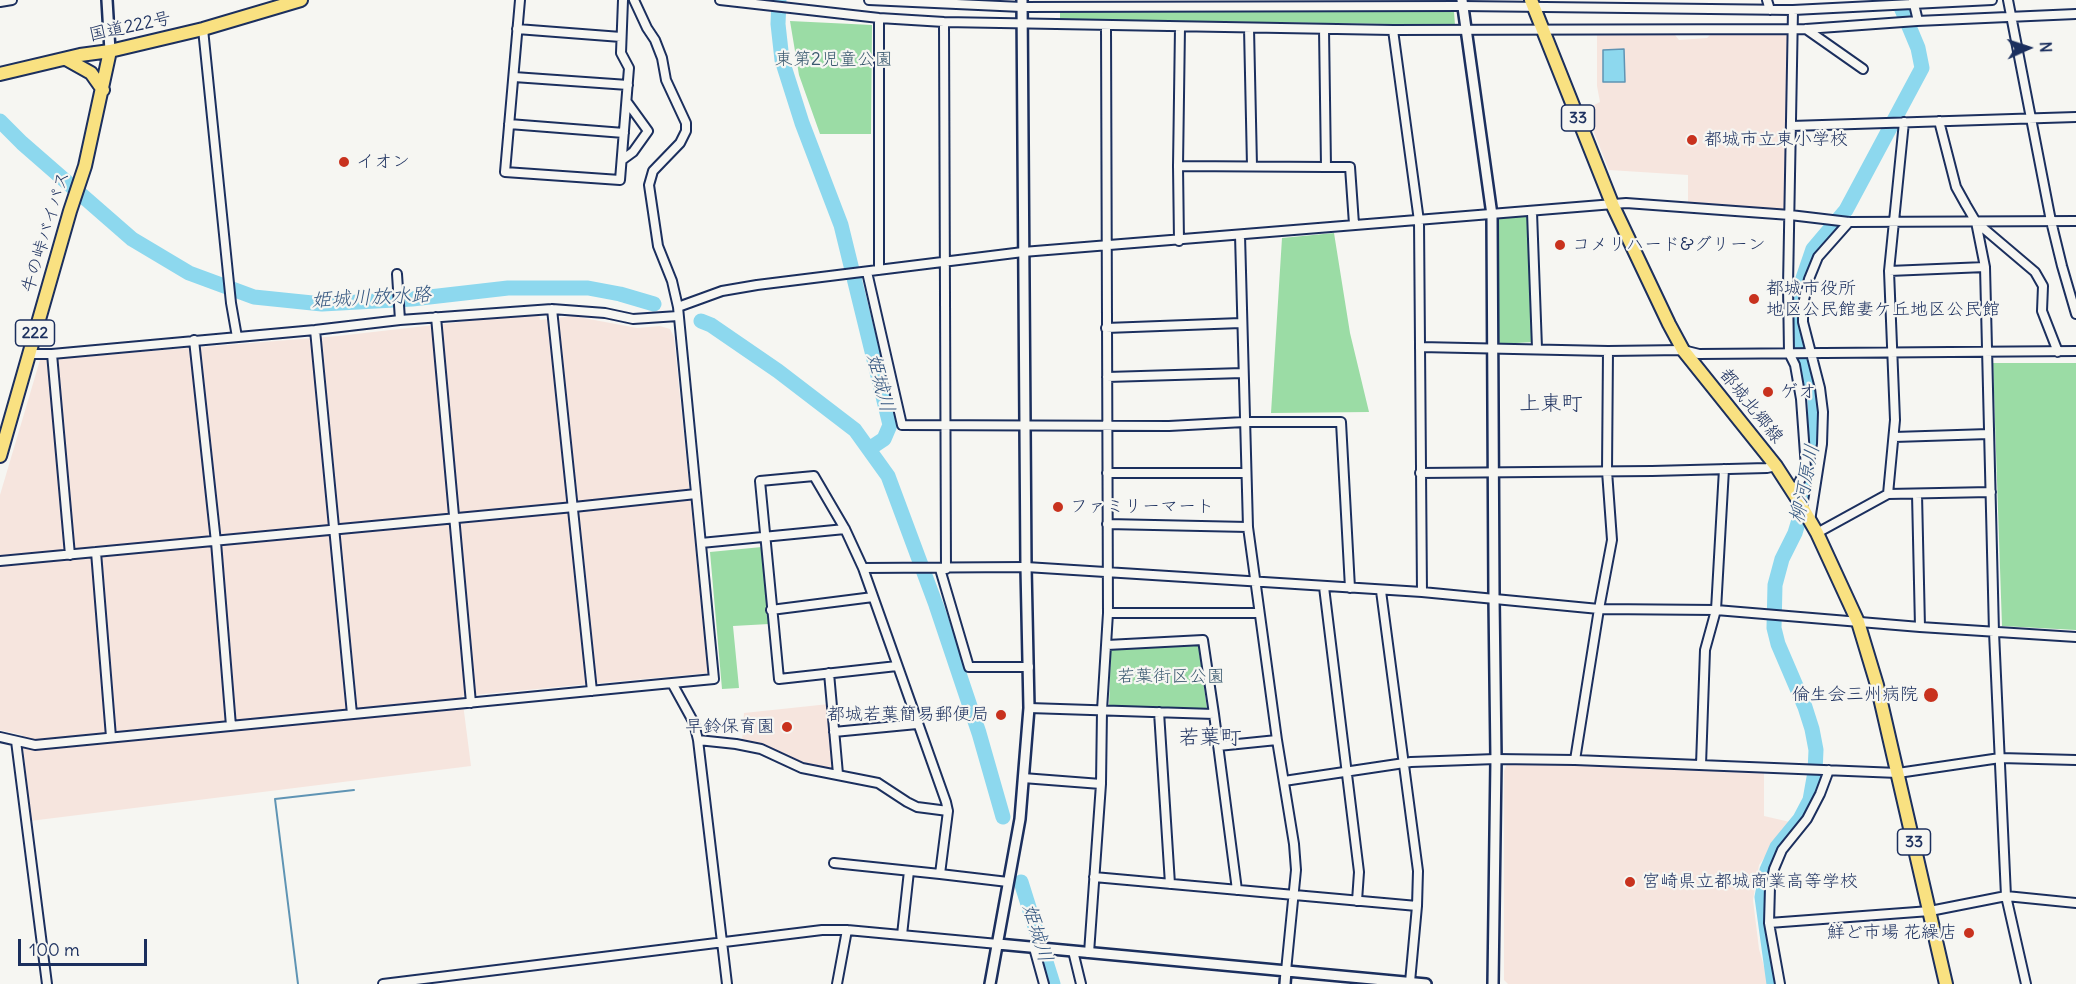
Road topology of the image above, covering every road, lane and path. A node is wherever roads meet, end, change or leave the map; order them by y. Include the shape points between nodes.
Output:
1 (12, 0) edge
2 (107, 0) edge
3 (301, 0) edge
4 (520, 0) edge
5 (623, 0) edge
6 (633, 0) edge
7 (720, 0) edge
8 (869, 0) edge
9 (1767, 0) edge
10 (1992, 0) edge
11 (2008, 0) edge
12 (0, 2) edge
13 (1022, 3) edge
14 (1054, 3) edge
15 (1178, 3) edge
16 (1462, 3) edge
17 (1533, 3) edge
18 (1385, 4) edge
19 (1671, 4) edge
20 (1913, 4) edge
21 (1770, 10) junction
22 (1792, 10) junction
23 (2076, 14) edge
24 (2012, 17) junction
25 (879, 18) junction
26 (1918, 21) junction
27 (944, 22) junction
28 (1023, 24) junction
29 (1106, 26) junction
30 (1180, 27) junction
31 (1249, 28) junction
32 (1792, 28) junction
33 (203, 29) junction
34 (517, 29) junction
35 (1324, 29) junction
36 (1806, 29) junction
37 (1393, 30) junction
38 (1466, 30) junction
39 (1543, 30) junction
40 (621, 37) junction
41 (110, 51) junction
42 (66, 59) junction
43 (1863, 69) dead end
44 (0, 74) edge
45 (514, 77) junction
46 (628, 85) junction
47 (103, 90) junction
48 (627, 102) junction
49 (2076, 117) edge
50 (2032, 118) junction
51 (1939, 121) junction
52 (1904, 122) junction
53 (509, 124) junction
54 (1791, 126) junction
55 (624, 133) junction
56 (622, 160) junction
57 (1178, 166) junction
58 (1252, 166) junction
59 (1326, 167) junction
60 (1613, 206) junction
61 (1532, 212) junction
62 (1492, 215) junction
63 (1790, 215) junction
64 (2076, 220) edge
65 (1419, 221) junction
66 (2051, 221) junction
67 (1848, 222) junction
68 (1976, 222) junction
69 (1893, 223) junction
70 (1354, 224) junction
71 (1240, 235) junction
72 (1179, 241) junction
73 (1106, 245) junction
74 (1023, 252) junction
75 (945, 262) junction
76 (1985, 267) junction
77 (879, 270) junction
78 (1889, 270) junction
79 (863, 273) junction
80 (397, 274) dead end
81 (552, 309) junction
82 (678, 311) junction
83 (2076, 314) edge
84 (436, 316) junction
85 (400, 320) junction
86 (1241, 323) junction
87 (1107, 328) junction
88 (315, 330) junction
89 (237, 337) junction
90 (194, 340) junction
91 (1420, 347) junction
92 (1493, 347) junction
93 (1538, 348) junction
94 (1683, 350) junction
95 (1608, 351) junction
96 (2076, 351) edge
97 (2058, 352) junction
98 (1793, 353) junction
99 (1893, 353) junction
100 (1986, 353) junction
101 (28, 354) junction
102 (52, 354) junction
103 (1811, 354) junction
104 (1243, 374) junction
105 (1107, 377) junction
106 (1244, 422) junction
107 (945, 424) junction
108 (1024, 424) junction
109 (1106, 425) junction
110 (1989, 434) junction
111 (1894, 436) junction
112 (0, 456) edge
113 (1776, 466) junction
114 (1724, 469) junction
115 (1607, 471) junction
116 (1245, 472) junction
117 (1494, 472) junction
118 (1107, 473) junction
119 (1420, 473) junction
120 (1991, 492) junction
121 (696, 494) junction
122 (1888, 494) junction
123 (1917, 494) junction
124 (1796, 496) junction
125 (574, 507) junction
126 (1808, 517) junction
127 (454, 519) junction
128 (1107, 524) junction
129 (1248, 526) junction
130 (845, 529) junction
131 (334, 530) junction
132 (1817, 533) junction
133 (766, 537) junction
134 (216, 542) junction
135 (701, 543) junction
136 (96, 552) junction
137 (70, 555) junction
138 (0, 561) edge
139 (1026, 567) junction
140 (863, 568) junction
141 (943, 569) junction
142 (1108, 574) junction
143 (1255, 581) junction
144 (1324, 587) junction
145 (1350, 588) junction
146 (1382, 591) junction
147 (1422, 592) junction
148 (873, 597) junction
149 (1494, 598) junction
150 (1599, 609) junction
151 (771, 610) junction
152 (1716, 610) junction
153 (1108, 612) junction
154 (1259, 613) junction
155 (1858, 622) junction
156 (1920, 627) junction
157 (1994, 632) junction
158 (2076, 637) edge
159 (1107, 645) junction
160 (897, 666) junction
161 (1029, 667) junction
162 (829, 673) junction
163 (672, 683) junction
164 (592, 691) junction
165 (471, 703) junction
166 (1029, 708) junction
167 (1102, 710) junction
168 (1159, 712) junction
169 (352, 714) junction
170 (1214, 714) junction
171 (918, 724) junction
172 (231, 726) junction
173 (834, 732) junction
174 (0, 737) edge
175 (111, 737) junction
176 (698, 740) junction
177 (1276, 740) junction
178 (16, 741) junction
179 (1218, 746) junction
180 (2000, 758) junction
181 (1496, 759) junction
182 (1575, 760) junction
183 (2076, 760) edge
184 (1405, 764) junction
185 (1701, 765) junction
186 (1825, 770) junction
187 (1347, 773) junction
188 (1898, 773) junction
189 (838, 774) junction
190 (1023, 778) junction
191 (1284, 781) junction
192 (1101, 783) junction
193 (948, 811) junction
194 (834, 863) dead end
195 (909, 871) junction
196 (940, 874) junction
197 (1094, 877) junction
198 (1008, 882) junction
199 (1170, 884) junction
200 (1236, 890) junction
201 (1294, 895) junction
202 (2006, 896) junction
203 (1357, 901) junction
204 (2076, 903) edge
205 (1417, 906) junction
206 (1930, 911) junction
207 (1769, 923) junction
208 (847, 930) junction
209 (902, 935) junction
210 (723, 942) junction
211 (998, 944) junction
212 (1037, 948) junction
213 (1071, 951) junction
214 (1089, 952) junction
215 (1286, 971) junction
216 (1410, 982) junction
217 (46, 984) edge
218 (383, 984) edge
219 (727, 984) edge
220 (837, 984) edge
221 (990, 984) edge
222 (1044, 984) edge
223 (1081, 984) edge
224 (1285, 984) edge
225 (1426, 984) edge
226 (1493, 984) edge
227 (1780, 984) edge
228 (1946, 984) edge
229 (2026, 984) edge

1 - 12 street
2 - 41 street
3 - 33 main road, 国道222号
4 - 34 street
5 - 40 street
6 - 82 street via 655,40 666,80 686,123 680,143 653,171 649,185 658,246 672,281
7 - 25 street
8 - 13 street
9 - 21 street
10 - 20 street
11 - 24 street
13 - 14 street
13 - 28 street
14 - 15 street
15 - 18 street
16 - 17 street
16 - 18 street
16 - 38 street
17 - 19 street
17 - 39 main road, 都城北郷線 / 33
19 - 21 street
20 - 22 street
20 - 26 street
21 - 22 street
22 - 32 street
23 - 24 street
24 - 26 street
24 - 50 street
25 - 27 street
25 - 77 street
26 - 36 street
27 - 28 street
27 - 75 street
28 - 29 street
28 - 74 street
29 - 30 street
29 - 73 street
30 - 31 street
30 - 57 street
31 - 35 street
31 - 58 street
32 - 36 street
32 - 39 street
32 - 54 street
33 - 41 main road, 国道222号
33 - 89 street
34 - 40 street
34 - 45 street
35 - 37 street
35 - 59 street
36 - 43 street
37 - 38 street
37 - 65 street
38 - 39 street
38 - 62 street
39 - 60 main road, 都城北郷線 / 33
40 - 46 street via 621,53 629,68
41 - 42 main road, 国道222号
41 - 47 main road, 牛の峠バイパス / 222
42 - 44 main road, 国道222号
42 - 47 main road via 91,73
45 - 46 street
45 - 53 street
46 - 48 street
47 - 101 main road, 牛の峠バイパス / 222 via 85,166
48 - 55 street
48 - 56 street via 648,131
49 - 50 street
50 - 51 street
50 - 66 street
51 - 52 street
51 - 68 street via 1956,187
52 - 54 street
52 - 69 street
53 - 55 street
53 - 56 street via 506,172 620,180
54 - 63 street
55 - 56 street
57 - 58 street
57 - 72 street
58 - 59 street
59 - 70 street via 1350,167
60 - 61 street
60 - 63 street via 1626,203
60 - 94 main road, 都城北郷線 / 33
61 - 62 street
61 - 93 street
62 - 65 street
62 - 92 street
63 - 67 street
63 - 98 street
64 - 66 street
65 - 70 street
65 - 91 street
66 - 68 street
66 - 83 street
67 - 69 street
67 - 103 street via 1818,257 1809,279 1803,322
68 - 69 street
68 - 76 street
68 - 97 street via 2035,272 2043,286 2042,311
69 - 78 street
70 - 71 street
71 - 72 street
71 - 86 street
72 - 73 street
73 - 74 street
73 - 87 street
74 - 75 street
74 - 108 street
75 - 77 street
75 - 107 street
76 - 78 street
76 - 100 street
77 - 79 street
78 - 99 street
79 - 82 street via 736,288
79 - 107 street via 902,425
80 - 85 street
81 - 82 street via 633,319
81 - 84 street
81 - 125 street
82 - 121 street
84 - 85 street
84 - 127 street
85 - 88 street
86 - 87 street
86 - 104 street
87 - 105 street
88 - 89 street
88 - 131 street
89 - 90 street
90 - 102 street
90 - 134 street
91 - 92 street
91 - 119 street
92 - 93 street
92 - 117 street
93 - 95 street
94 - 95 street
94 - 98 street via 1699,354
94 - 113 main road, 都城北郷線 / 33
95 - 115 street
96 - 97 street
97 - 100 street
98 - 103 street
98 - 124 street via 1802,399 1806,468
99 - 100 street
99 - 103 street
99 - 111 street
100 - 110 street
101 - 102 street
101 - 112 main road, 牛の峠バイパス / 222
102 - 137 street
103 - 126 street via 1823,412 1822,444
104 - 105 street
104 - 106 street
105 - 109 street
106 - 109 street
106 - 116 street
106 - 145 street via 1341,422
107 - 108 street
107 - 141 street
108 - 109 street
108 - 139 street
109 - 118 street
110 - 111 street
110 - 120 street
111 - 122 street
113 - 114 street
113 - 124 main road, 都城北郷線 / 33
114 - 115 street
114 - 152 street
115 - 117 street
115 - 150 street via 1612,540
116 - 118 street
116 - 129 street
117 - 119 street
117 - 149 street
118 - 128 street
119 - 147 street
120 - 123 street
120 - 157 street
121 - 125 street
121 - 135 street
122 - 123 street
122 - 132 street
123 - 156 street
124 - 126 main road, 都城北郷線 / 33
125 - 127 street
125 - 164 street
126 - 132 main road, 都城北郷線 / 33
127 - 131 street
127 - 165 street
128 - 129 street
128 - 142 street
129 - 143 street
130 - 133 street
130 - 133 street via 814,476 760,482
130 - 140 street
131 - 134 street
131 - 169 street
132 - 155 main road, 都城北郷線 / 33
133 - 135 street
133 - 151 street
134 - 136 street
134 - 172 street
135 - 163 street via 714,679
136 - 137 street
136 - 175 street
137 - 138 street
139 - 141 street
139 - 142 street
139 - 161 street
140 - 141 street
140 - 148 street
141 - 161 street via 969,667
142 - 143 street
142 - 153 street
143 - 144 street
143 - 154 street
144 - 145 street
144 - 187 street
145 - 146 street
146 - 147 street
146 - 184 street
147 - 149 street
148 - 151 street
148 - 160 street
149 - 150 street
149 - 181 street
150 - 152 street
150 - 182 street
151 - 162 street via 779,679
152 - 155 street
152 - 185 street via 1705,650
153 - 154 street
153 - 159 street
154 - 177 street
155 - 156 street
155 - 188 main road, 都城北郷線 / 33
156 - 157 street
157 - 158 street
157 - 180 street
159 - 167 street
159 - 170 street via 1203,640
160 - 162 street
160 - 171 street
161 - 166 street
162 - 173 street
163 - 164 street
163 - 176 street via 694,723
164 - 165 street
165 - 169 street
166 - 167 street
166 - 190 street
167 - 168 street
167 - 192 street
168 - 170 street
168 - 199 street
169 - 172 street
170 - 179 street
171 - 173 street
171 - 193 street
172 - 175 street
173 - 189 street
174 - 178 street
175 - 178 street via 35,745
176 - 189 street via 761,750 802,768
176 - 210 street
177 - 179 street
177 - 191 street
178 - 217 street
179 - 200 street
180 - 183 street
180 - 188 street
180 - 202 street
181 - 182 street
181 - 184 street
181 - 226 street
182 - 185 street
184 - 187 street
184 - 205 street via 1418,871
185 - 186 street
186 - 188 street
186 - 207 street via 1820,794 1807,819 1782,850 1774,869
187 - 191 street
187 - 203 street via 1359,872
188 - 206 main road, 都城北郷線 / 33
189 - 193 street via 878,783 917,807
190 - 192 street
190 - 198 street
191 - 201 street via 1294,844
192 - 197 street
193 - 196 street
194 - 195 street
195 - 196 street
195 - 209 street
196 - 198 street
197 - 199 street
197 - 214 street
198 - 211 street
199 - 200 street
200 - 201 street
201 - 203 street
201 - 215 street
202 - 204 street
202 - 206 street
202 - 229 street
203 - 205 street
205 - 216 street
206 - 207 street
206 - 228 main road, 都城北郷線 / 33
207 - 227 street
208 - 209 street
208 - 210 street
208 - 220 street
209 - 211 street
210 - 218 street
210 - 219 street
211 - 212 street
211 - 221 street
212 - 213 street
212 - 222 street
213 - 214 street
213 - 223 street
214 - 215 street
215 - 216 street
215 - 224 street
216 - 225 street

